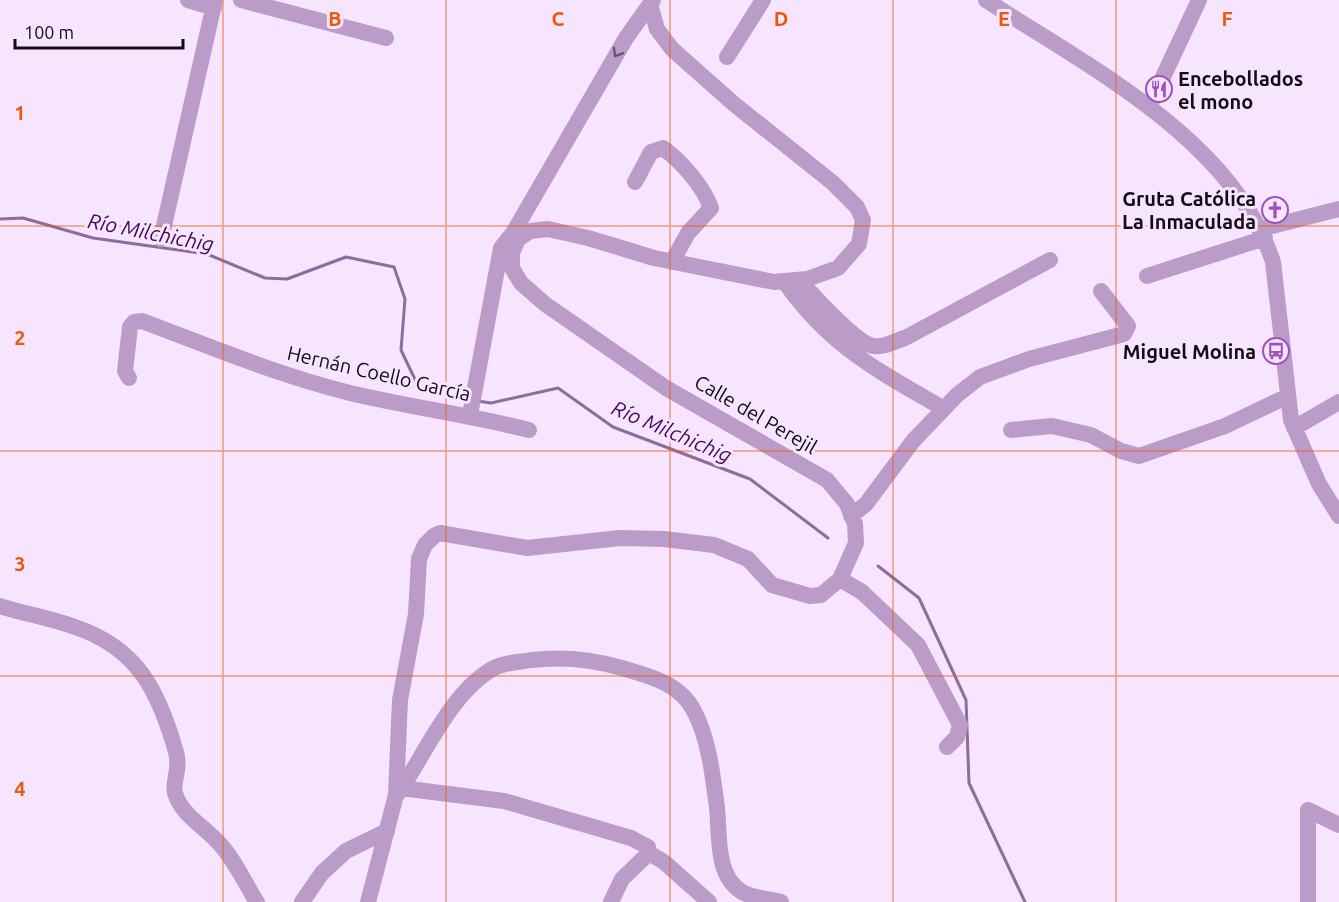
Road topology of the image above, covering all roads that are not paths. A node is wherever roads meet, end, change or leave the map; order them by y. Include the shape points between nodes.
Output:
1 (188, 0) edge
2 (240, 0) edge
3 (763, 0) edge
4 (986, 0) edge
5 (1199, 0) edge
6 (651, 2) edge
7 (214, 4) edge
8 (386, 38) dead end
9 (727, 57) dead end
10 (1149, 107) junction
11 (635, 182) dead end
12 (1339, 209) edge
13 (1263, 233) junction
14 (515, 236) junction
15 (161, 239) dead end
16 (1050, 260) dead end
17 (672, 262) junction
18 (1147, 276) dead end
19 (791, 280) junction
20 (1101, 291) dead end
21 (127, 375) dead end
22 (1288, 396) junction
23 (1339, 402) edge
24 (944, 409) junction
25 (471, 411) junction
26 (1294, 428) junction
27 (530, 430) dead end
28 (1011, 430) dead end
29 (852, 516) junction
30 (1339, 516) edge
31 (840, 579) junction
32 (0, 606) edge
33 (947, 747) dead end
34 (399, 792) junction
35 (1339, 825) edge
36 (387, 831) junction
37 (649, 853) junction
38 (750, 899) edge
39 (256, 902) edge
40 (302, 902) edge
41 (368, 902) edge
42 (611, 902) edge
43 (709, 902) edge
44 (782, 902) edge
45 (1308, 902) edge

1 - 7 street
2 - 8 street
3 - 9 street
4 - 10 street
5 - 10 street
6 -> 14 street, Hernán Coello García via 626,38
6 - 19 street via 657,29 672,49 857,207 863,220 862,234 853,254 838,268
7 - 15 street
10 - 13 street via 1185,135 1215,168
11 - 17 street via 651,152 663,148 707,198 711,208 688,233
12 - 13 street
13 - 18 street
13 - 22 street via 1277,286
14 - 17 street via 548,229
14 - 25 street, Hernán Coello García via 501,248
14 - 29 street, Calle del Perejil via 512,268 521,283 545,304 666,387 827,480 839,492
16 - 19 street via 905,338 880,346 870,346
17 - 19 street via 774,282
19 - 24 street via 814,322 854,356
20 - 24 street via 1128,326 1124,334 1029,359 980,377
21 - 25 street, Hernán Coello García via 130,327 142,321 266,369 351,393
22 - 26 street
22 - 28 street via 1226,426 1139,456 1091,435 1052,426
23 - 26 street
24 - 29 street via 912,441 866,504
25 - 27 street, Hernán Coello García
26 - 30 street via 1319,484
29 - 31 street, Calle del Perejil via 856,543
31 - 33 street via 862,592 918,645 960,725 957,737
31 - 34 street via 821,595 799,594 772,585 748,559 733,552 714,545 664,539 620,538 527,548 437,534 418,559 416,614 400,700
32 - 39 street via 96,635 140,668 163,713 176,753 175,793 186,812 217,841
34 - 36 street
34 - 37 street via 504,801 631,838 644,843
34 - 38 street via 469,687 497,666 555,657 585,658 649,676 680,693 697,717 710,767 720,856 728,877
35 - 45 street via 1308,810
36 - 40 street via 346,851 322,873
36 - 41 street
37 - 42 street via 624,877
37 - 43 street
38 - 44 street

